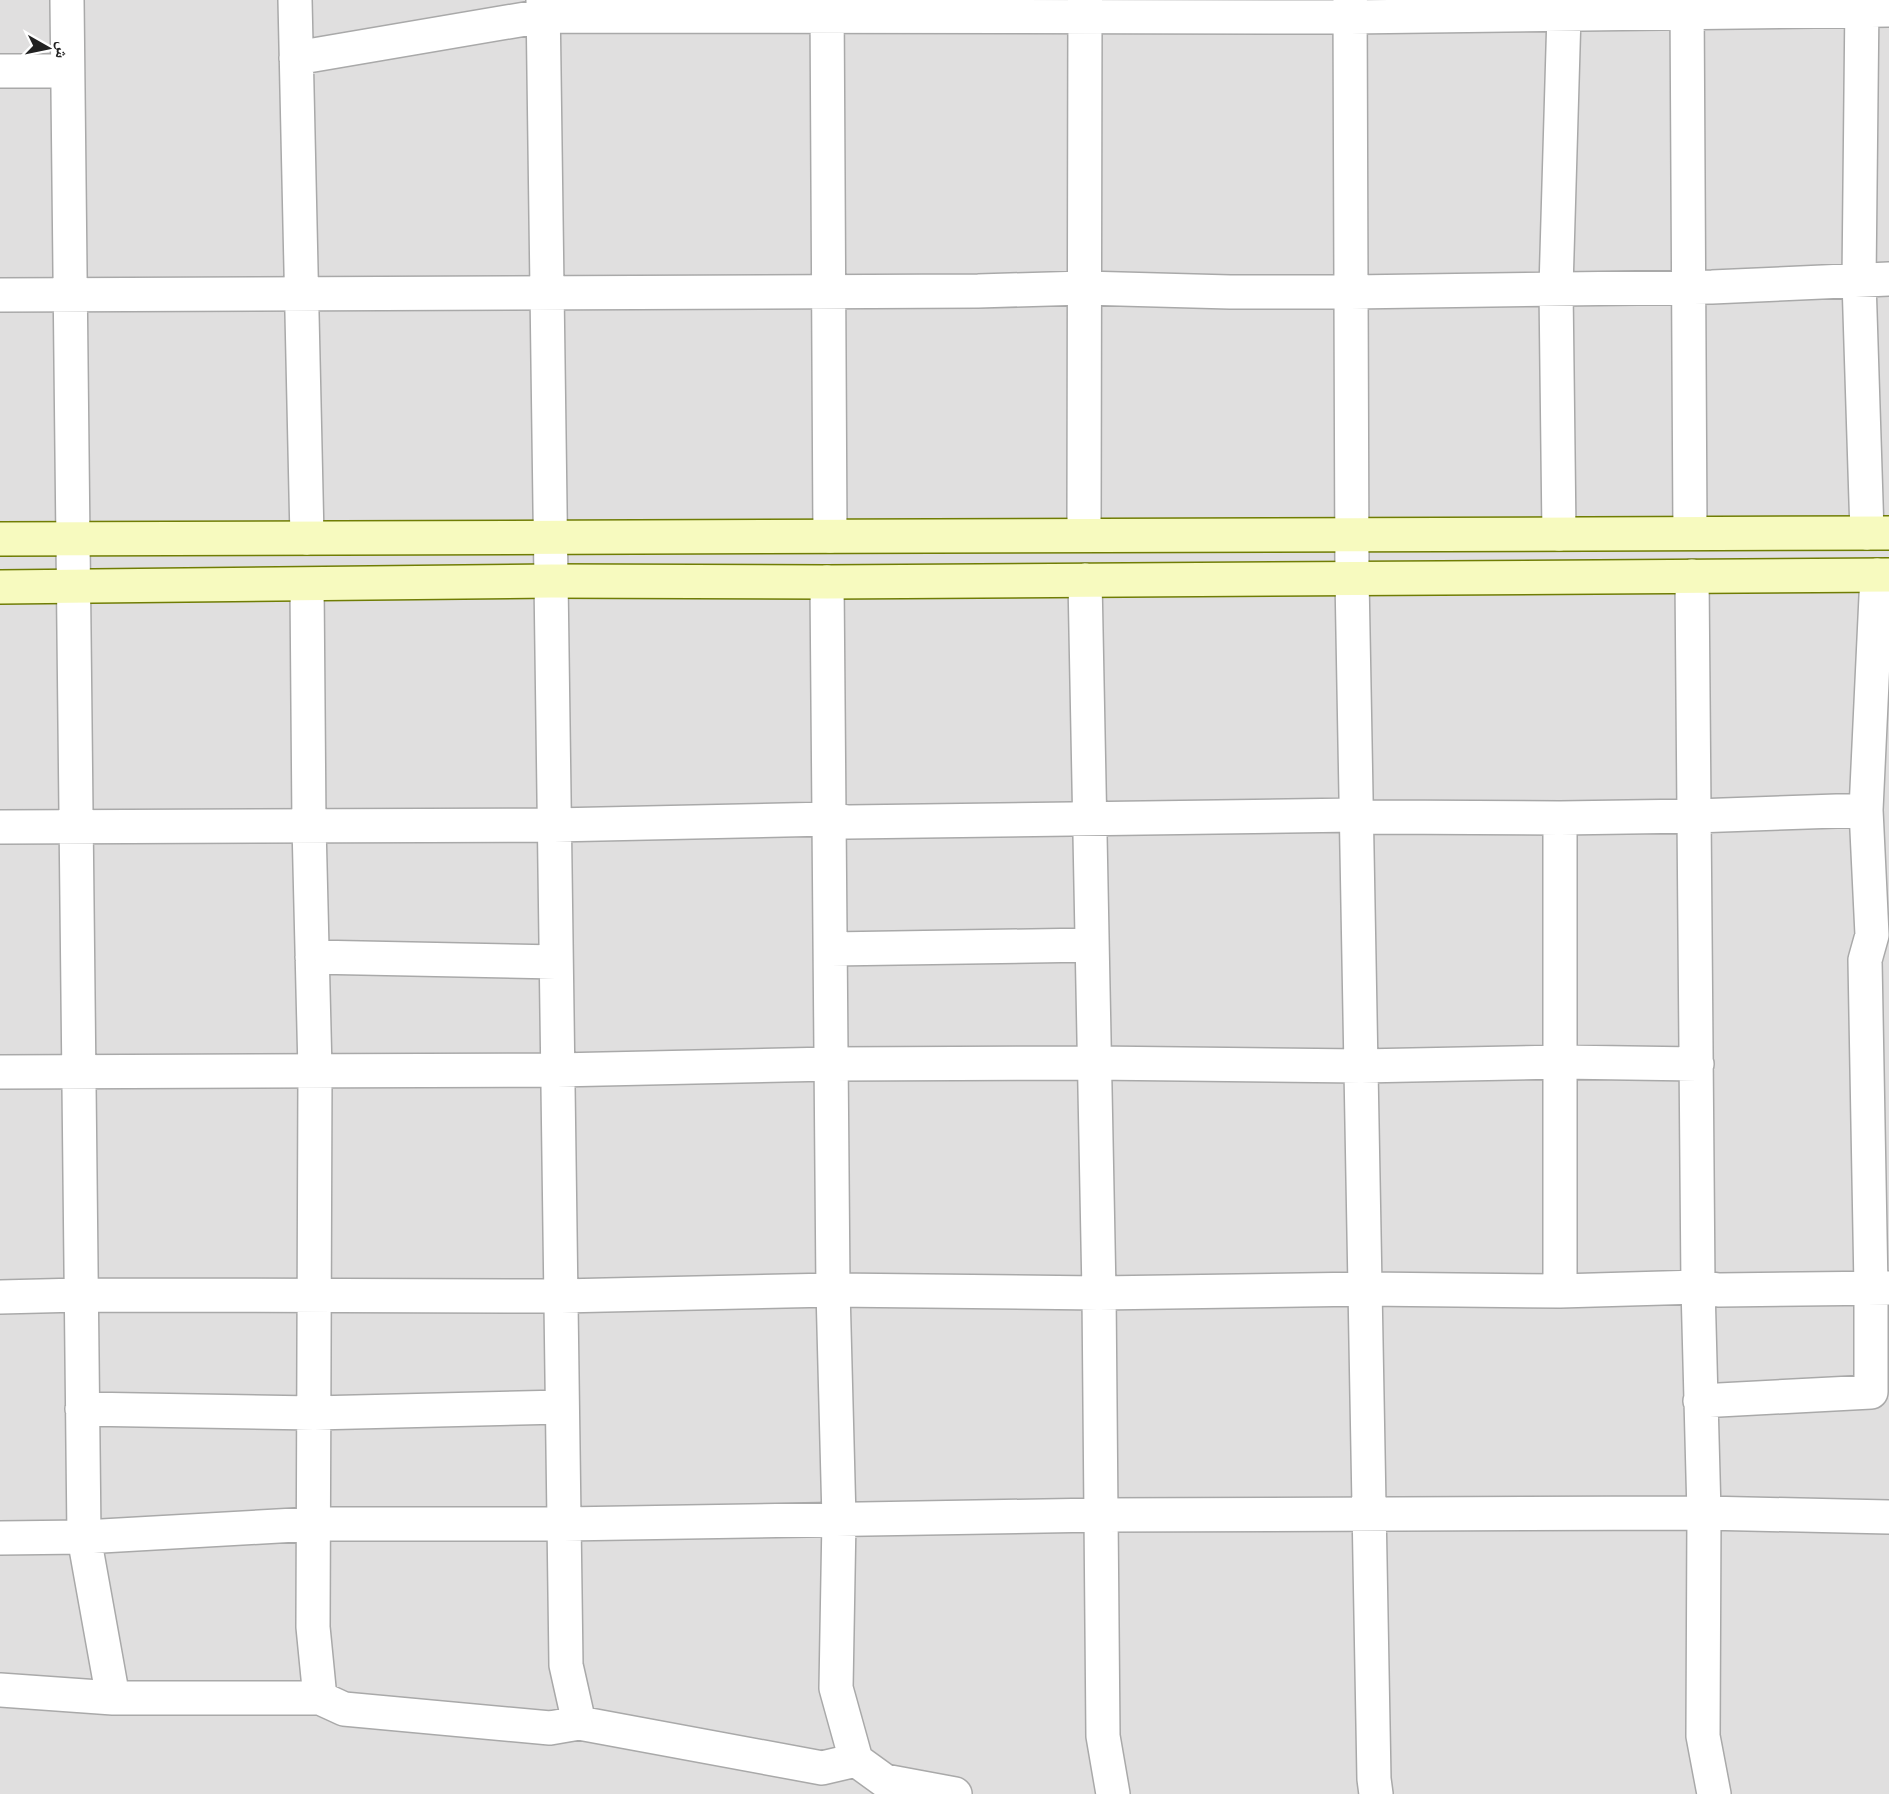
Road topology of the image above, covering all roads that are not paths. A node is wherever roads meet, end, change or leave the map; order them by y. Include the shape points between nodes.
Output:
1 (67, 0) edge
2 (295, 0) edge
3 (1687, 7) edge
4 (1871, 7) edge
5 (543, 8) edge
6 (827, 8) edge
7 (1085, 9) edge
8 (1350, 9) edge
9 (1564, 14) junction
10 (297, 58) junction
11 (67, 71) junction
12 (0, 72) edge
13 (1874, 280) edge
14 (1689, 286) junction
15 (1084, 288) junction
16 (1556, 288) junction
17 (828, 290) junction
18 (547, 291) junction
19 (302, 292) junction
20 (1351, 292) junction
21 (0, 294) edge
22 (70, 294) junction
23 (1690, 533) junction
24 (1878, 533) edge
25 (1559, 534) junction
26 (1084, 535) junction
27 (1353, 535) junction
28 (830, 536) junction
29 (307, 538) junction
30 (550, 538) junction
31 (0, 539) edge
32 (72, 539) junction
33 (1883, 575) edge
34 (1692, 576) junction
35 (1352, 578) junction
36 (1085, 580) junction
37 (551, 581) junction
38 (827, 582) junction
39 (307, 585) junction
40 (0, 587) edge
41 (73, 587) junction
42 (1866, 810) junction
43 (1356, 814) junction
44 (1695, 816) junction
45 (1560, 818) junction
46 (829, 819) junction
47 (1089, 820) junction
48 (309, 825) junction
49 (554, 825) junction
50 (0, 827) edge
51 (77, 827) junction
52 (1880, 935) edge
53 (1091, 945) junction
54 (831, 949) junction
55 (312, 957) junction
56 (556, 962) junction
57 (1560, 1062) junction
58 (1093, 1063) junction
59 (831, 1064) junction
60 (1697, 1064) junction
61 (1360, 1066) junction
62 (558, 1070) junction
63 (315, 1071) junction
64 (0, 1072) edge
65 (80, 1072) junction
66 (1698, 1287) junction
67 (1880, 1288) edge
68 (1365, 1289) junction
69 (833, 1290) junction
70 (1560, 1291) junction
71 (1099, 1293) junction
72 (80, 1294) junction
73 (315, 1296) junction
74 (561, 1296) junction
75 (0, 1297) edge
76 (1700, 1401) junction
77 (562, 1407) junction
78 (82, 1409) junction
79 (315, 1413) junction
80 (1704, 1513) junction
81 (1100, 1515) junction
82 (1369, 1515) junction
83 (1889, 1517) edge
84 (838, 1519) junction
85 (313, 1524) junction
86 (564, 1524) junction
87 (84, 1537) junction
88 (0, 1538) edge
89 (0, 1690) edge
90 (113, 1698) junction
91 (320, 1698) junction
92 (579, 1723) junction
93 (856, 1760) junction
94 (955, 1794) edge
95 (1113, 1794) edge
96 (1376, 1794) edge
97 (1714, 1794) edge

1 - 11 street
2 - 10 street
3 - 4 street
3 - 9 street
3 - 14 street
4 - 13 street
5 - 6 street
5 - 10 street
5 - 18 street
6 - 7 street
6 - 17 street
7 - 8 street
7 - 15 street
8 - 9 street
8 - 20 street
9 - 16 street
10 - 19 street
11 - 12 street
11 - 22 street
13 - 14 street
13 - 24 street
14 - 16 street
14 - 23 street
15 - 17 street
15 - 20 street
15 - 26 street
16 - 20 street
16 - 25 street
17 - 18 street
17 - 28 street
18 - 19 street
18 - 30 street
19 - 22 street
19 - 29 street
20 - 27 street
21 - 22 street
22 - 32 street
23 - 24 main road
23 - 25 main road
25 - 27 main road
26 - 27 main road
26 - 28 main road
27 - 35 street
28 - 30 main road
29 - 30 main road
29 - 32 main road
30 - 37 street
31 - 32 main road
32 - 41 street
33 - 34 main road
33 - 42 street
34 - 35 main road
34 - 44 street
35 - 36 main road
35 - 43 street
36 - 38 main road
36 - 47 street
37 - 38 main road
37 - 39 main road
37 - 49 street
38 - 46 street
39 - 41 main road
39 - 48 street
40 - 41 main road
41 - 51 street
42 - 44 street
42 - 52 street
43 - 45 street
43 - 47 street
43 - 61 street
44 - 45 street
44 - 60 street
45 - 57 street
46 - 47 street
46 - 49 street
46 - 54 street
47 - 53 street
48 - 49 street
48 - 51 street
48 - 55 street
49 - 56 street
50 - 51 street
51 - 65 street
52 - 67 street via 1865,960
53 - 54 street
53 - 58 street
54 - 59 street
55 - 56 street
55 - 63 street
56 - 62 street
57 - 60 street
57 - 61 street
57 - 70 street
58 - 59 street
58 - 61 street
58 - 71 street
59 - 62 street
59 - 69 street
60 - 66 street
61 - 68 street
62 - 63 street
62 - 74 street
63 - 65 street
63 - 73 street
64 - 65 street
65 - 72 street
66 - 67 street
66 - 70 street
66 - 76 street
67 - 76 street via 1871,1392
68 - 70 street
68 - 71 street
68 - 82 street
69 - 71 street
69 - 74 street
69 - 84 street
71 - 81 street
72 - 73 street
72 - 75 street
72 - 78 street
73 - 74 street
73 - 79 street
74 - 77 street
76 - 80 street
77 - 79 street
77 - 86 street
78 - 79 street
78 - 87 street
79 - 85 street
80 - 82 street
80 - 83 street
80 - 97 street via 1703,1736
81 - 82 street
81 - 84 street
81 - 95 street via 1103,1736
82 - 96 street
84 - 86 street
84 - 93 street via 836,1688
85 - 86 street
85 - 87 street
85 - 91 street via 313,1627
86 - 92 street via 566,1665
87 - 88 street
87 - 90 street
89 - 90 street
90 - 91 street
91 - 92 street via 344,1709 550,1728
92 - 93 street via 822,1768
93 - 94 street via 885,1781

